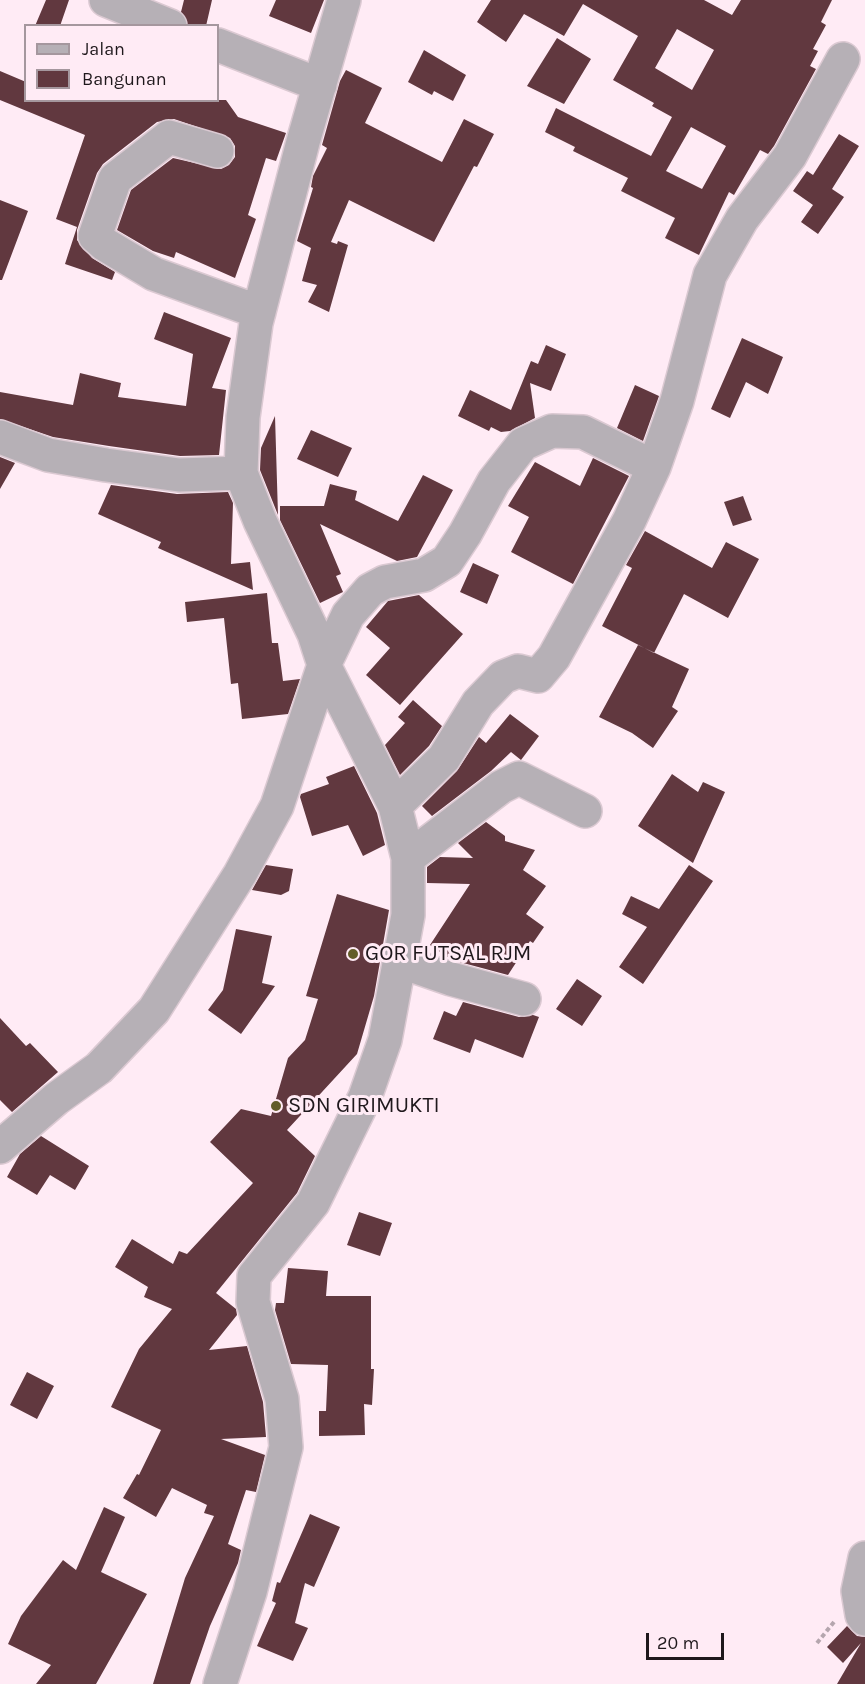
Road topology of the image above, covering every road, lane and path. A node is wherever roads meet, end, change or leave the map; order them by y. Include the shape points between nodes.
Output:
1 (106, 0) edge
2 (344, 0) edge
3 (165, 24) edge
4 (219, 45) edge
5 (843, 59) dead end
6 (320, 85) junction
7 (217, 151) dead end
8 (259, 312) junction
9 (0, 437) edge
10 (654, 467) junction
11 (241, 473) junction
12 (324, 665) junction
13 (395, 806) junction
14 (585, 811) dead end
15 (408, 858) junction
16 (399, 961) junction
17 (524, 999) dead end
18 (0, 1147) edge
19 (865, 1558) edge
20 (865, 1619) edge
21 (220, 1684) edge

1 - 3 street
2 - 6 street
4 - 6 street
5 - 10 street via 790,156 742,219 710,275 677,401
6 - 8 street
7 - 8 street via 169,136 115,179 95,236 154,274
8 - 11 street via 243,417
9 - 11 street via 48,455 179,476
10 - 12 street via 583,432 552,431 523,444 494,481 447,561 424,575 386,582 370,591 348,615
10 - 13 street via 629,520 545,668 538,676 518,671 503,677 478,703 444,758
11 - 12 street via 314,634
12 - 13 street
12 - 18 street via 277,806 240,874 154,1010 99,1068
13 - 15 street
14 - 15 street via 519,778 501,787
15 - 16 street via 408,915
16 - 17 street
16 - 21 street via 385,1040 365,1097 313,1203 254,1276 253,1302 282,1400 286,1447 250,1592
19 - 20 street via 858,1591

